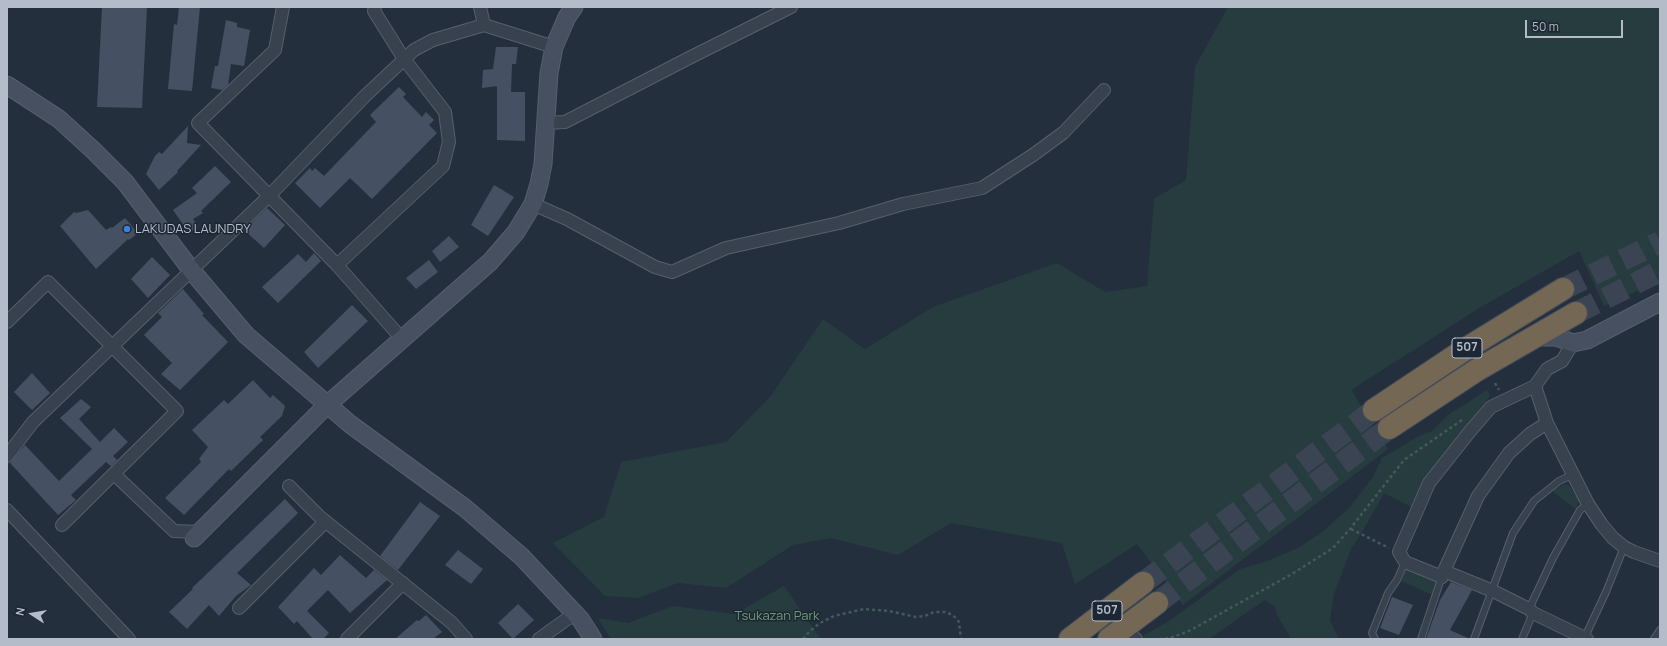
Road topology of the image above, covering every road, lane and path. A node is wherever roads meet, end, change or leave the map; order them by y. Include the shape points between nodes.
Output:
1 (283, 7) edge
2 (375, 7) edge
3 (480, 7) edge
4 (574, 7) edge
5 (791, 7) edge
6 (484, 25) junction
7 (554, 47) junction
8 (404, 59) junction
9 (7, 85) edge
10 (1104, 90) dead end
11 (546, 123) junction
12 (269, 196) junction
13 (533, 204) junction
14 (337, 265) junction
15 (192, 271) junction
16 (1563, 289) tunnel mouth
17 (1660, 302) edge
18 (1576, 313) tunnel mouth
19 (7, 322) edge
20 (1533, 337) junction
21 (402, 339) junction
22 (1573, 343) junction
23 (113, 346) junction
24 (1495, 384) dead end
25 (1535, 386) junction
26 (1502, 395) dead end
27 (327, 405) junction
28 (1374, 410) tunnel mouth
29 (1466, 416) dead end
30 (1547, 423) junction
31 (1389, 428) tunnel mouth
32 (7, 456) edge
33 (114, 474) junction
34 (1574, 474) junction
35 (289, 486) dead end
36 (1588, 504) junction
37 (7, 510) edge
38 (325, 522) junction
39 (62, 525) dead end
40 (1350, 529) junction
41 (197, 535) joint
42 (1624, 547) junction
43 (1402, 557) junction
44 (1660, 561) edge
45 (1443, 574) junction
46 (403, 583) junction
47 (1143, 583) tunnel mouth
48 (1493, 590) junction
49 (1157, 603) tunnel mouth
50 (239, 608) dead end
51 (1531, 611) junction
52 (574, 614) junction
53 (1660, 630) edge
54 (1122, 636) edge
55 (129, 639) edge
56 (347, 639) edge
57 (466, 639) edge
58 (539, 639) edge
59 (593, 639) edge
60 (803, 639) edge
61 (961, 639) edge
62 (1070, 639) edge
63 (1159, 639) edge
64 (1375, 639) edge
65 (1421, 639) edge
66 (1474, 639) edge
67 (1522, 639) edge
68 (1586, 639) edge
69 (1654, 639) edge

1 - 12 street via 275,50 198,123
2 - 8 street via 374,11
3 - 6 street
4 - 7 street
5 - 11 street via 565,122
6 - 7 street
6 - 8 street via 433,40 414,50
7 - 11 street via 549,73
8 - 12 street via 364,96
8 - 14 street via 445,112 449,142 443,166
9 - 15 street via 59,119 125,182
10 - 13 street via 1063,133 982,188 903,204 839,223 726,248 672,272 655,267 567,219
11 - 13 street via 543,164
12 - 14 street
12 - 15 street
13 - 21 street via 516,232 490,262
14 - 21 street
15 - 23 street
15 - 27 street via 246,335
16 - 28 highway, 507 via 1467,348
17 - 22 street via 1587,340
18 - 20 highway, 507
19 - 23 street via 48,282
20 - 22 street via 1556,337
20 - 31 highway, 507 via 1477,370
21 - 27 street
22 - 25 street via 1562,361 1546,369
23 - 32 street via 33,422
23 - 33 street via 177,411
24 - 26 path
25 - 30 street
25 - 43 street via 1491,407 1429,483
27 - 41 street
27 - 52 street via 465,508 522,557
29 - 40 path via 1404,460
30 - 34 street
30 - 45 street via 1530,434 1509,454 1478,496
33 - 39 street
33 - 41 street via 174,531
34 - 36 street
34 - 48 lane via 1559,481 1534,501 1514,533
35 - 38 street
36 - 42 street via 1602,525
36 - 51 lane via 1580,510 1553,558
37 - 55 street
38 - 46 street
38 - 50 street
40 - 43 path
40 - 63 path via 1333,548 1292,574 1189,631
42 - 44 street
42 - 68 lane
43 - 45 street
43 - 64 lane via 1397,580 1388,593 1372,633
45 - 48 street
45 - 65 lane
46 - 56 street
46 - 57 street via 452,622
47 - 62 highway, 507
48 - 51 street
48 - 66 lane
49 - 54 highway, 507
51 - 67 lane
51 - 68 street
52 - 58 street
52 - 59 street
53 - 69 lane
60 - 61 path via 820,623 842,613 864,609 916,617 945,612 953,615 959,622

